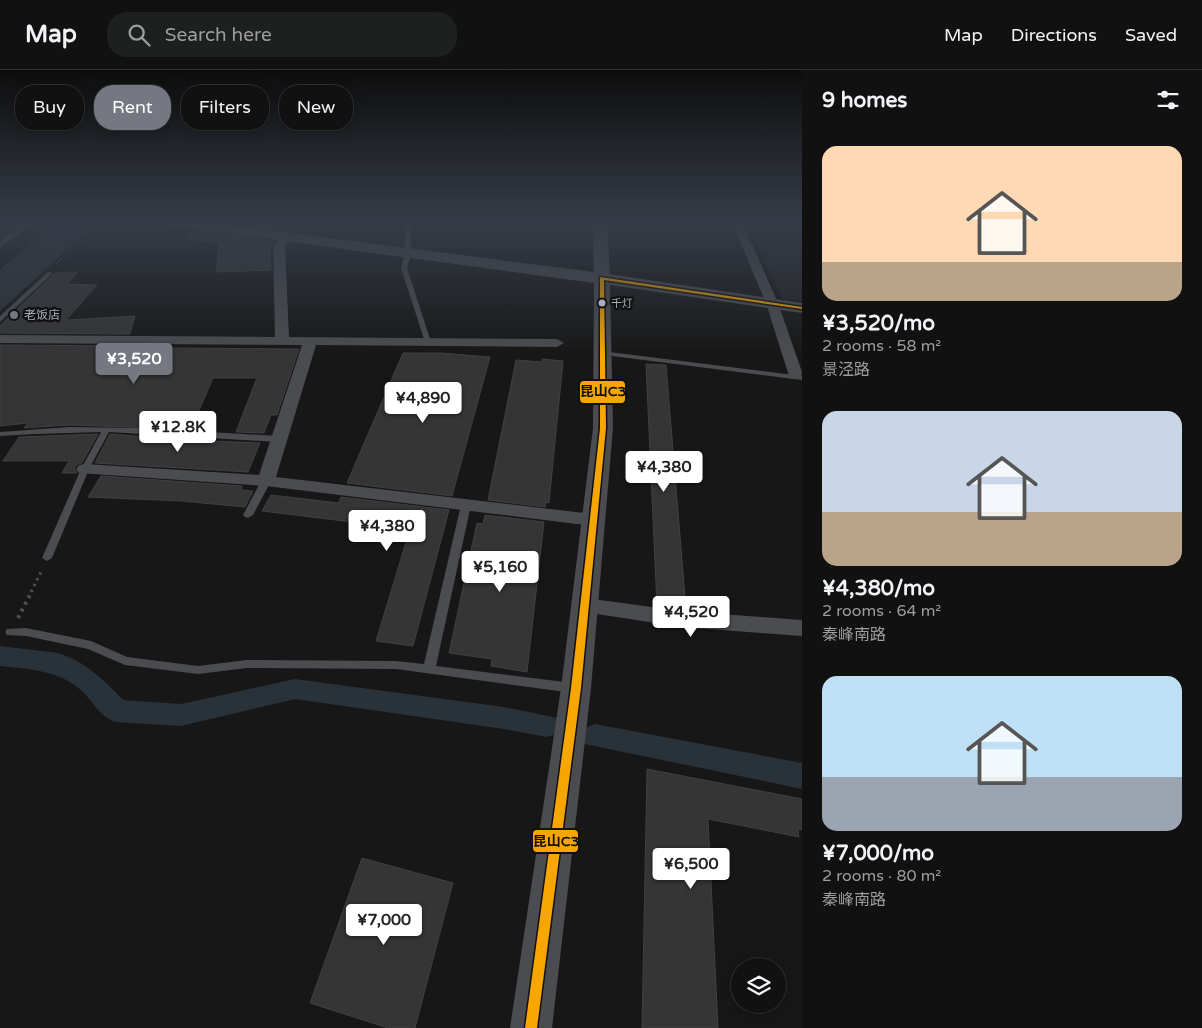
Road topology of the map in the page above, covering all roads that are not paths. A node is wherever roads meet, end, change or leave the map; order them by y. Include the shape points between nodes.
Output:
1 (280, 267) edge
2 (404, 267) edge
3 (511, 267) edge
4 (602, 267) edge
5 (756, 267) edge
6 (50, 273) dead end
7 (602, 278) junction
8 (772, 303) junction
9 (802, 308) edge
10 (0, 320) edge
11 (0, 339) edge
12 (282, 341) junction
13 (310, 341) junction
14 (428, 342) junction
15 (557, 342) dead end
16 (604, 353) junction
17 (799, 377) edge
18 (106, 430) junction
19 (0, 434) edge
20 (280, 439) junction
21 (85, 469) junction
22 (266, 481) junction
23 (466, 505) junction
24 (248, 515) dead end
25 (593, 520) junction
26 (47, 558) road end
27 (584, 606) junction
28 (802, 628) edge
29 (11, 632) road end
30 (429, 669) junction
31 (576, 688) junction
32 (531, 1028) edge

1 - 12 street
2 - 14 lane
3 - 7 street
4 - 7 main road
5 - 8 street
6 - 10 lane
7 - 8 street
7 - 16 street
8 - 9 street
8 - 17 street
11 - 12 street
12 - 13 street
13 - 14 street
13 - 20 street
14 - 15 street
16 - 17 lane
16 - 25 street via 603,428
18 - 19 lane
18 - 20 lane
18 - 21 lane
20 - 22 street
21 - 22 street
21 - 26 lane
22 - 23 street
22 - 24 lane
23 - 25 street
23 - 30 lane
25 - 27 street
27 - 28 street via 682,619
27 - 31 street
29 - 30 lane via 91,645 125,661 198,670 247,664 396,665
30 - 31 lane
31 - 32 street

